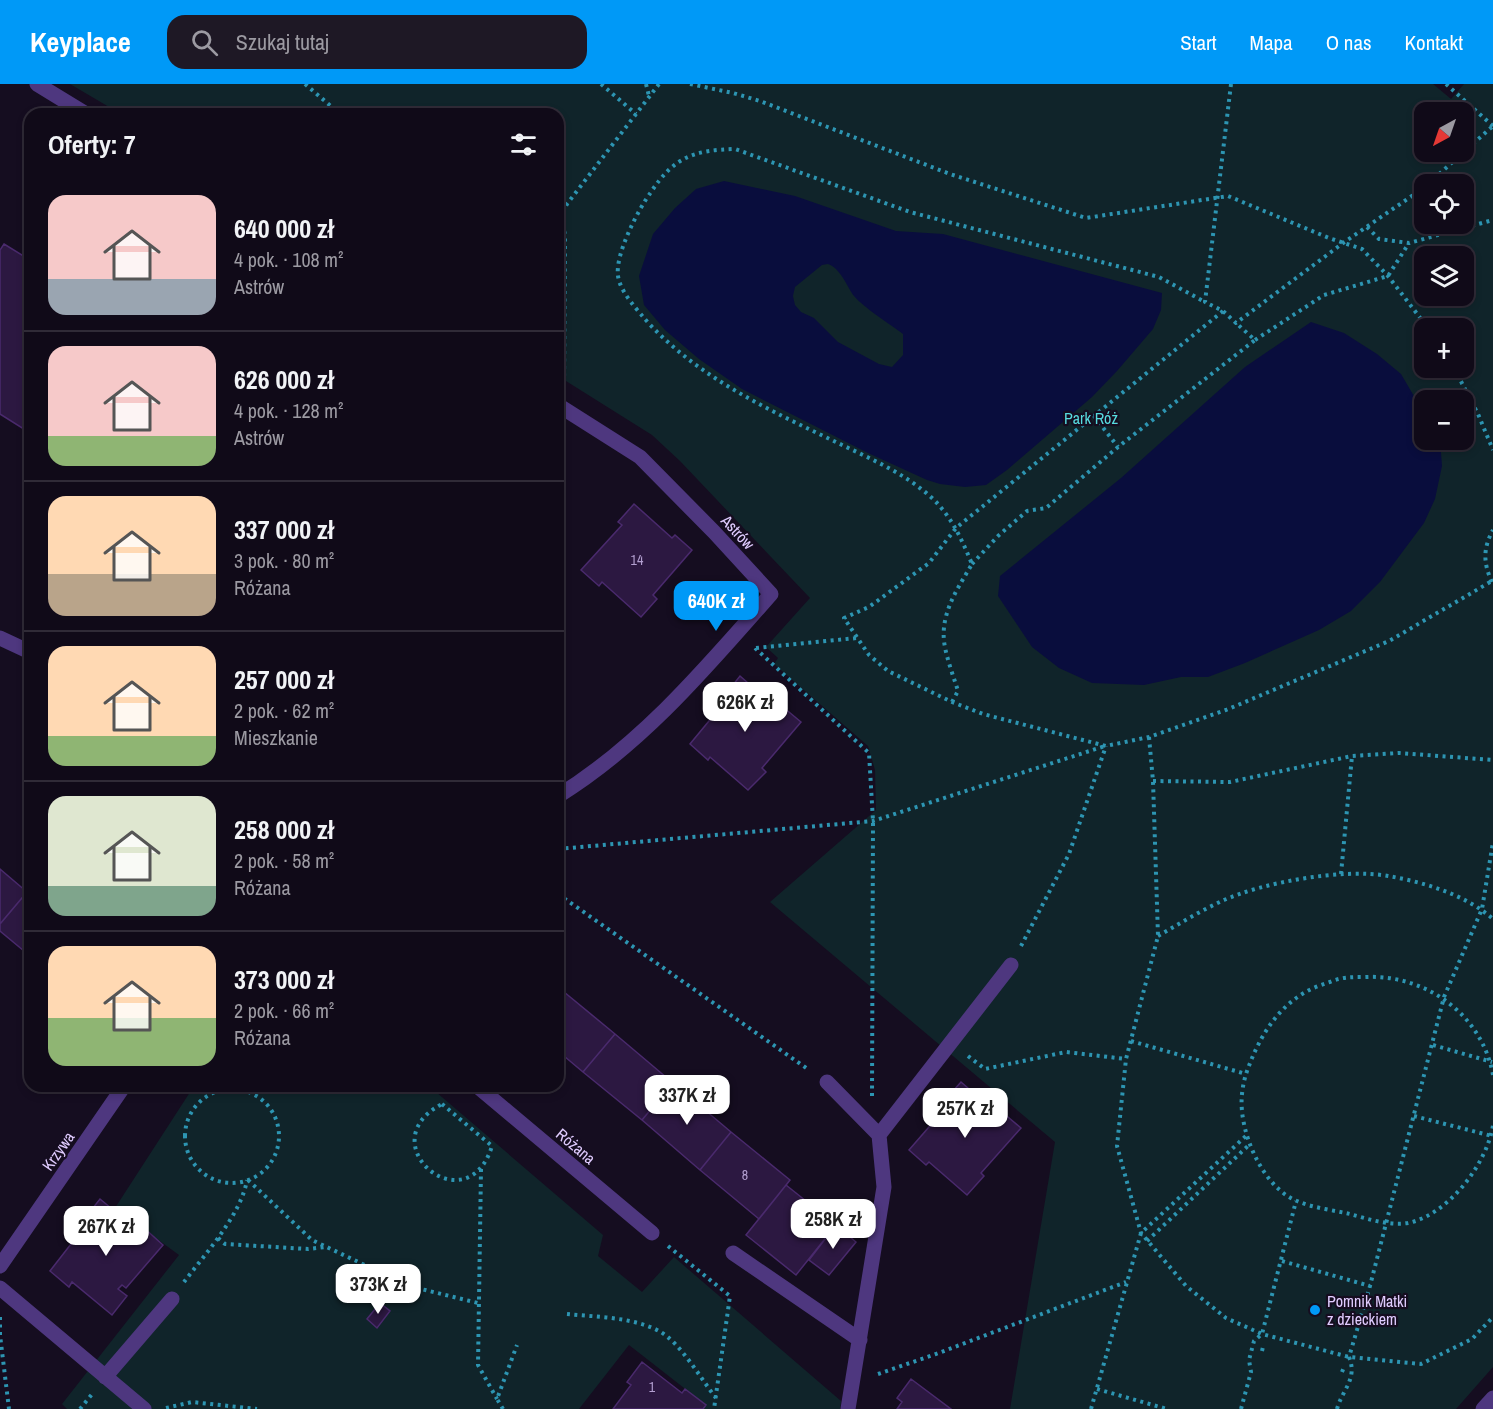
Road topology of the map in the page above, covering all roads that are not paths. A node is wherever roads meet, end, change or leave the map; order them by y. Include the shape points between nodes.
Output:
1 (38, 84) edge
2 (76, 108) edge
3 (564, 409) edge
4 (0, 638) edge
5 (24, 649) edge
6 (564, 791) edge
7 (1011, 965) road end
8 (827, 1082) road end
9 (120, 1092) edge
10 (484, 1092) edge
11 (879, 1135) junction
12 (652, 1233) road end
13 (733, 1253) dead end
14 (0, 1266) edge
15 (0, 1288) edge
16 (172, 1299) road end
17 (860, 1340) junction
18 (105, 1377) junction
19 (1493, 1398) edge
20 (144, 1409) edge
21 (848, 1409) edge
22 (1484, 1409) edge

1 - 2 street
3 - 6 street, Astrów via 640,457 771,594 691,685 639,734
4 - 5 street
7 - 11 street
8 - 11 street
9 - 14 street, Krzywa
10 - 12 street, Różana
11 - 17 street via 884,1187
13 - 17 street
15 - 18 street
16 - 18 street
17 - 21 street
18 - 20 street
19 - 22 street

